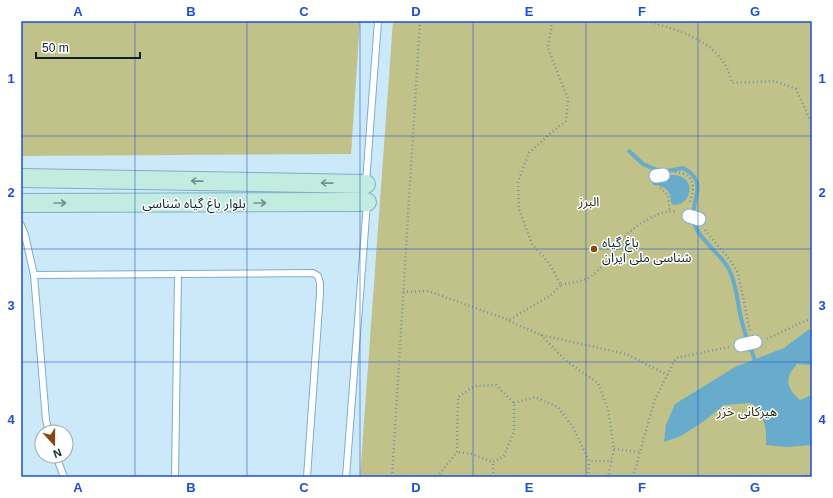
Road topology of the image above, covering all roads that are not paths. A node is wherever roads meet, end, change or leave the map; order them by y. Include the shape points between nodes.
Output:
1 (378, 21) edge
2 (21, 178) edge
3 (367, 193) junction
4 (21, 203) edge
5 (21, 225) edge
6 (34, 274) junction
7 (178, 274) junction
8 (755, 342) road end
9 (741, 345) road end
10 (47, 424) edge
11 (59, 464) edge
12 (64, 477) edge
13 (175, 477) edge
14 (307, 477) edge
15 (346, 477) edge

1 - 3 lane
3 -> 2 street, بلوار باغ گیاه شناسی
4 -> 3 street, بلوار باغ گیاه شناسی
3 - 15 lane
5 - 6 lane
6 - 7 lane
6 - 10 lane
7 - 13 lane
7 - 14 lane via 312,273 320,279
8 - 9 street
11 - 12 lane

